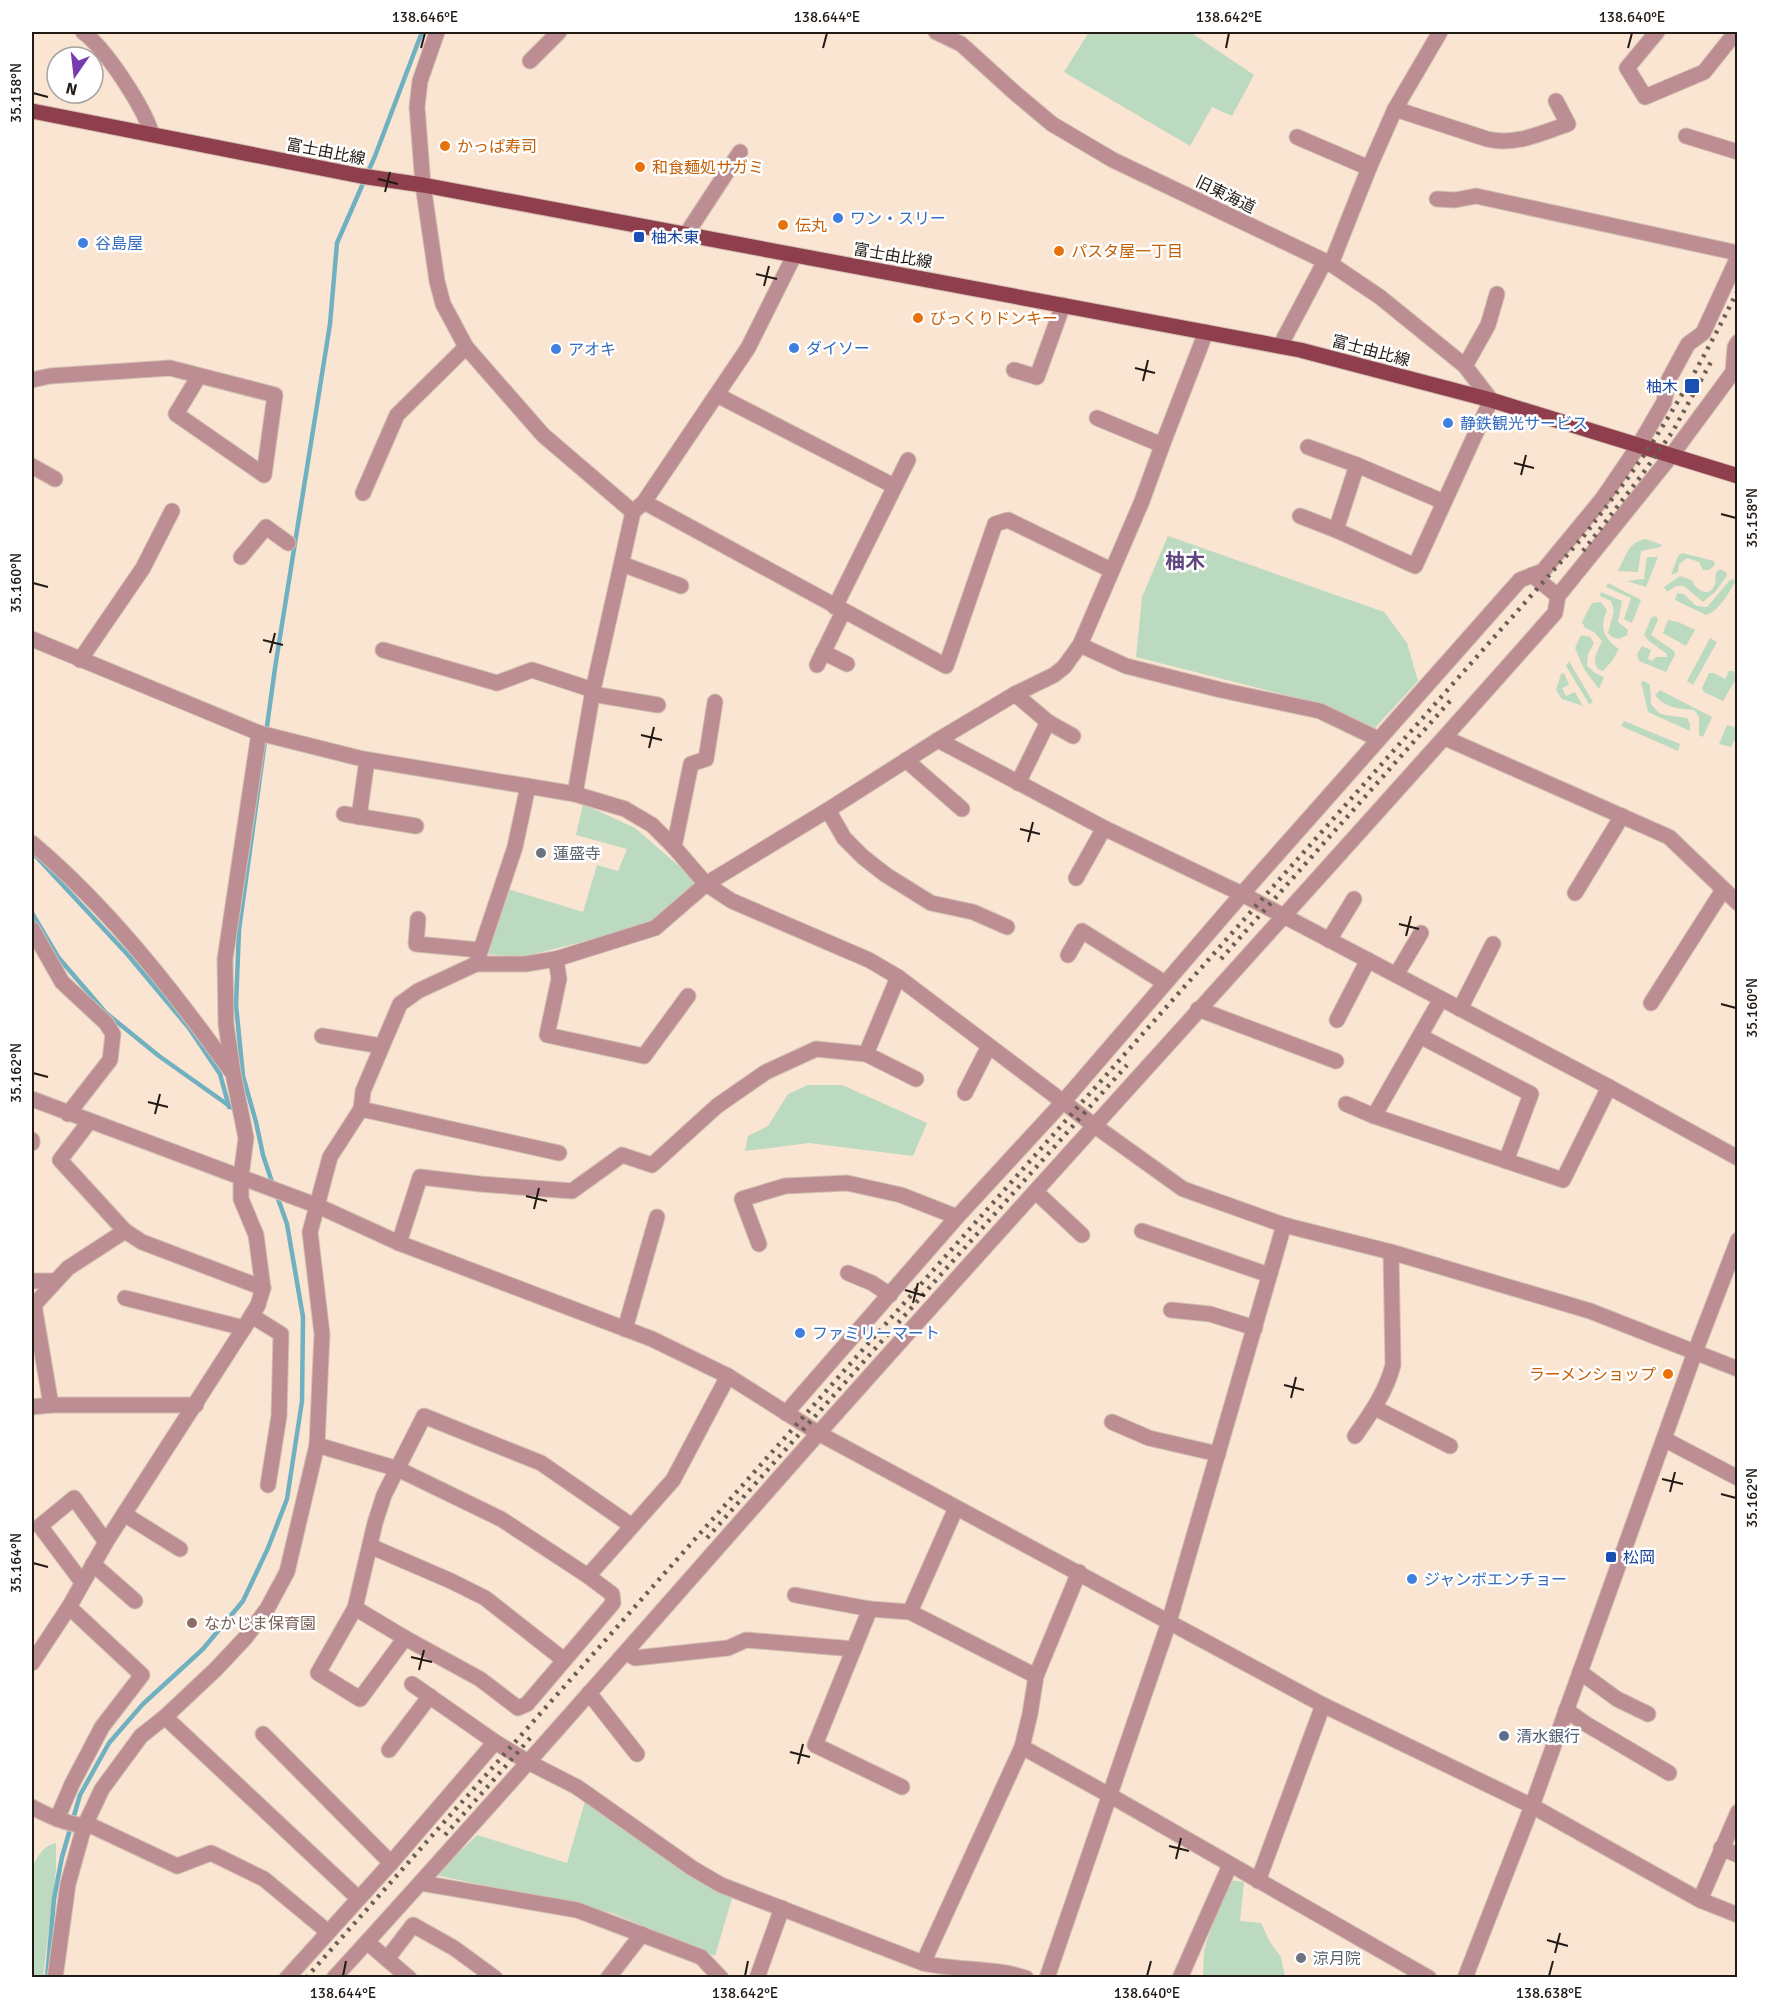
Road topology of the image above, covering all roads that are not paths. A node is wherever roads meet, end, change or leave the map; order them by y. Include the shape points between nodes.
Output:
1 (83, 32) edge
2 (437, 32) edge
3 (559, 32) edge
4 (936, 32) edge
5 (1440, 32) edge
6 (1657, 32) edge
7 (1736, 32) edge
8 (965, 38) edge
9 (530, 61) dead end
10 (1556, 101) dead end
11 (1395, 109) junction
12 (32, 111) edge
13 (152, 134) junction
14 (1686, 136) dead end
15 (1296, 137) dead end
16 (740, 152) dead end
17 (1737, 152) edge
18 (1369, 168) junction
19 (423, 185) junction
20 (1437, 199) dead end
21 (685, 236) junction
22 (1737, 253) edge
23 (794, 256) junction
24 (1737, 257) edge
25 (1328, 263) junction
26 (1497, 294) dead end
27 (1063, 305) junction
28 (1206, 332) junction
29 (1737, 342) edge
30 (1280, 345) junction
31 (466, 347) junction
32 (1465, 366) junction
33 (1014, 370) dead end
34 (199, 376) junction
35 (32, 380) edge
36 (717, 395) junction
37 (1491, 400) junction
38 (1097, 418) dead end
39 (1162, 445) junction
40 (1639, 445) junction
41 (1308, 447) dead end
42 (1671, 456) junction
43 (908, 460) dead end
44 (1357, 465) junction
45 (32, 466) edge
46 (1737, 476) edge
47 (55, 479) dead end
48 (894, 486) junction
49 (363, 493) dead end
50 (1444, 502) junction
51 (638, 507) junction
52 (172, 511) dead end
53 (1300, 516) dead end
54 (1336, 530) junction
55 (288, 543) dead end
56 (242, 557) dead end
57 (622, 564) junction
58 (1111, 570) junction
59 (1532, 575) junction
60 (681, 586) dead end
61 (1558, 596) junction
62 (839, 609) junction
63 (32, 639) edge
64 (1080, 645) junction
65 (383, 650) dead end
66 (80, 660) junction
67 (847, 664) dead end
68 (593, 692) junction
69 (1015, 694) junction
70 (715, 702) dead end
71 (658, 705) dead end
72 (1048, 722) junction
73 (259, 733) junction
74 (1073, 736) dead end
75 (1445, 738) junction
76 (1378, 739) junction
77 (938, 740) junction
78 (367, 760) junction
79 (906, 760) junction
80 (1018, 783) junction
81 (528, 786) junction
82 (575, 794) junction
83 (962, 809) dead end
84 (828, 810) junction
85 (1622, 816) junction
86 (416, 826) dead end
87 (1104, 828) junction
88 (32, 843) edge
89 (674, 847) junction
90 (1076, 878) dead end
91 (706, 884) junction
92 (1723, 890) junction
93 (1575, 893) dead end
94 (1242, 894) junction
95 (1354, 899) dead end
96 (1737, 903) edge
97 (1285, 917) junction
98 (418, 919) dead end
99 (1007, 927) dead end
100 (32, 929) edge
101 (1421, 933) dead end
102 (1329, 940) junction
103 (1493, 944) dead end
104 (1068, 955) dead end
105 (478, 957) junction
106 (556, 959) junction
107 (1368, 960) junction
108 (1396, 975) junction
109 (898, 977) junction
110 (1165, 983) junction
111 (688, 996) dead end
112 (1441, 999) junction
113 (1651, 1004) dead end
114 (1198, 1009) junction
115 (1460, 1009) junction
116 (1337, 1020) dead end
117 (322, 1036) dead end
118 (1420, 1036) junction
119 (381, 1046) junction
120 (988, 1046) junction
121 (866, 1054) junction
122 (1336, 1060) dead end
123 (233, 1073) junction
124 (916, 1079) dead end
125 (1609, 1087) junction
126 (965, 1094) dead end
127 (32, 1099) edge
128 (1063, 1102) junction
129 (1346, 1104) dead end
130 (361, 1108) junction
131 (68, 1114) junction
132 (1374, 1116) junction
133 (89, 1122) junction
134 (1095, 1126) junction
135 (559, 1153) dead end
136 (1737, 1158) edge
137 (1506, 1161) junction
138 (241, 1176) junction
139 (1036, 1192) junction
140 (318, 1206) junction
141 (657, 1217) dead end
142 (957, 1217) junction
143 (1284, 1225) junction
144 (125, 1231) junction
145 (1142, 1231) dead end
146 (1082, 1235) dead end
147 (1737, 1240) edge
148 (399, 1243) junction
149 (759, 1244) dead end
150 (1391, 1252) junction
151 (849, 1273) dead end
152 (1269, 1275) junction
153 (32, 1281) edge
154 (54, 1281) junction
155 (263, 1288) junction
156 (890, 1295) junction
157 (125, 1298) dead end
158 (1171, 1310) dead end
159 (248, 1322) junction
160 (1255, 1328) junction
161 (625, 1329) junction
162 (1695, 1352) junction
163 (1737, 1369) edge
164 (728, 1376) junction
165 (51, 1405) junction
166 (196, 1405) junction
167 (32, 1407) edge
168 (1375, 1407) junction
169 (786, 1413) junction
170 (1112, 1422) dead end
171 (818, 1433) junction
172 (1355, 1436) dead end
173 (1664, 1439) junction
174 (317, 1445) junction
175 (1450, 1446) dead end
176 (1218, 1454) junction
177 (398, 1469) junction
178 (1737, 1478) edge
179 (268, 1485) dead end
180 (956, 1508) junction
181 (124, 1514) junction
182 (632, 1526) junction
183 (106, 1542) junction
184 (370, 1546) junction
185 (180, 1550) dead end
186 (93, 1564) junction
187 (1079, 1572) junction
188 (588, 1576) junction
189 (82, 1582) junction
190 (795, 1596) dead end
191 (135, 1601) dead end
192 (69, 1607) junction
193 (355, 1608) junction
194 (870, 1609) junction
195 (910, 1612) junction
196 (1169, 1622) junction
197 (405, 1638) junction
198 (854, 1649) junction
199 (626, 1652) junction
200 (564, 1660) junction
201 (32, 1662) edge
202 (1580, 1672) junction
203 (1036, 1676) junction
204 (412, 1684) dead end
205 (589, 1693) junction
206 (430, 1696) junction
207 (1323, 1705) junction
208 (1566, 1710) junction
209 (1648, 1714) dead end
210 (165, 1717) junction
211 (263, 1734) dead end
212 (495, 1742) junction
213 (1022, 1747) junction
214 (389, 1750) dead end
215 (637, 1754) dead end
216 (528, 1762) junction
217 (1669, 1773) dead end
218 (902, 1787) dead end
219 (1111, 1796) junction
220 (1532, 1806) junction
221 (32, 1807) edge
222 (1737, 1812) edge
223 (57, 1819) junction
224 (84, 1827) junction
225 (1721, 1848) junction
226 (1737, 1855) edge
227 (391, 1863) junction
228 (1230, 1865) junction
229 (1258, 1881) junction
230 (421, 1883) junction
231 (358, 1898) junction
232 (1700, 1900) junction
233 (782, 1908) junction
234 (1737, 1915) edge
235 (328, 1932) junction
236 (642, 1934) junction
237 (367, 1942) junction
238 (387, 1959) junction
239 (923, 1963) junction
240 (56, 1977) edge
241 (287, 1977) edge
242 (334, 1977) edge
243 (409, 1977) edge
244 (495, 1977) edge
245 (608, 1977) edge
246 (721, 1977) edge
247 (757, 1977) edge
248 (1026, 1977) edge
249 (1047, 1977) edge
250 (1180, 1977) edge
251 (1429, 1977) edge
252 (1465, 1977) edge

1 - 13 street via 103,50 148,121
2 - 19 street via 418,92
3 - 9 street
4 - 8 street, 旧東海道
5 - 11 street
6 - 7 street via 1627,68 1645,98 1704,72
8 - 25 street, 旧東海道 via 1014,93 1052,124 1113,160
10 - 11 street via 1568,124 1512,142 1487,139
11 - 18 street
12 - 13 main road, 富士由比線
13 - 19 main road, 富士由比線
14 - 17 street
15 - 18 street
16 - 21 street
18 - 25 street
19 - 21 main road, 富士由比線
19 - 31 street via 443,304
20 - 22 street via 1476,196
21 - 23 main road, 富士由比線
23 - 27 main road, 富士由比線
23 - 36 street via 748,348
24 - 40 street via 1703,333 1688,344 1669,379 1665,402
25 - 30 street
25 - 32 street, 旧東海道 via 1380,297
26 - 32 street via 1488,325
27 - 28 main road, 富士由比線
27 - 33 street via 1037,377
28 - 30 main road, 富士由比線
28 - 39 street
29 - 42 street via 1733,372
30 - 37 main road, 富士由比線
31 - 49 street via 397,415
31 - 51 street via 543,435
32 - 37 street, 旧東海道
34 - 34 street via 176,414 264,475 275,395
34 - 35 street via 170,368
36 - 48 street
36 - 51 street
37 - 40 main road, 富士由比線
37 - 50 street
38 - 39 street
39 - 58 street
40 - 42 main road, 富士由比線
40 - 59 street via 1603,498 1542,571
41 - 44 street
42 - 46 main road, 富士由比線
42 - 61 street
43 - 48 street
44 - 50 street
44 - 54 street
45 - 47 street
48 - 62 street
50 - 54 street via 1415,566
51 - 57 street
51 - 62 street
52 - 66 street via 143,568
53 - 54 street
55 - 56 street via 266,527
57 - 60 street
57 - 68 street
58 - 62 street via 1008,520 994,524 946,666
58 - 64 street
59 - 61 street
59 - 76 street via 1520,580
61 - 75 street via 1555,613
62 - 67 street via 820,659
63 - 66 street
64 - 69 street via 1054,675
64 - 76 street via 1126,666 1320,711
65 - 68 street via 496,683 531,670
66 - 73 street
68 - 71 street
68 - 82 street
69 - 72 street
69 - 77 street
70 - 89 street via 706,759 691,764
72 - 74 street
72 - 80 street
73 - 78 street
73 - 123 street via 225,959 226,1024
75 - 85 street
75 - 97 street
76 - 94 street
77 - 79 street
77 - 80 street
78 - 81 street
78 - 86 street via 351,816
79 - 83 street
79 - 84 street
80 - 87 street
81 - 82 street
81 - 105 street via 515,847
82 - 89 street via 625,809 652,825
84 - 91 street
84 - 99 street via 844,838 894,880 931,903 974,912
85 - 92 street via 1669,837
85 - 93 street
87 - 90 street
87 - 94 street
88 - 123 street via 122,932 185,1007
89 - 91 street
91 - 106 street via 655,928
91 - 109 street via 732,901 869,960
92 - 96 street
92 - 113 street
94 - 97 street
94 - 110 street
95 - 102 street
97 - 102 street
97 - 114 street
98 - 105 street via 416,944
100 - 131 street via 62,982 113,1034 110,1060
101 - 108 street
102 - 107 street
103 - 115 street
104 - 110 street via 1082,931
105 - 106 street via 525,964
105 - 119 street via 400,1004
106 - 111 street via 559,979 547,1035 644,1056
107 - 108 street
107 - 116 street
108 - 112 street
109 - 120 street
109 - 121 street
110 - 128 street
112 - 115 street
112 - 118 street
114 - 122 street
114 - 134 street
115 - 125 street
117 - 119 street
118 - 132 street
118 - 137 street via 1532,1094
119 - 130 street via 363,1091
120 - 126 street
120 - 128 street
121 - 124 street
121 - 148 street via 816,1050 766,1072 717,1106 651,1165 622,1155 572,1191 420,1177
123 - 138 street via 246,1138
125 - 136 street
125 - 137 street via 1563,1180
127 - 131 street
128 - 134 street
128 - 142 street
129 - 132 street
130 - 135 street
130 - 140 street via 330,1157
131 - 133 street
132 - 137 street
133 - 138 street
133 - 144 street via 60,1160
134 - 139 street
134 - 143 street via 1183,1190
138 - 140 street
138 - 155 street via 241,1199 256,1235
139 - 146 street
139 - 171 street
140 - 148 street
140 - 174 street via 310,1232 322,1334
141 - 161 street
142 - 149 street via 901,1195 848,1183 785,1186 742,1199
142 - 156 street
143 - 150 street
143 - 152 street
144 - 154 street
144 - 155 street via 142,1242
145 - 152 street
147 - 162 street
148 - 161 street
150 - 162 street via 1590,1311
150 - 168 street via 1393,1365 1389,1382
151 - 156 street
152 - 160 street
153 - 154 street
154 - 165 street via 34,1305
155 - 159 street
156 - 169 street
157 - 159 street
158 - 160 street via 1210,1314
159 - 166 street
159 - 179 street via 281,1334 279,1416
160 - 176 street
161 - 164 street
162 - 163 street
162 - 173 street
164 - 169 street
164 - 182 street via 673,1480
165 - 166 street
165 - 167 street
166 - 181 street
168 - 172 street
168 - 175 street
169 - 171 street
170 - 176 street via 1149,1438
171 - 180 street
171 - 199 street
173 - 178 street
173 - 202 street
174 - 177 street
174 - 210 street via 287,1572 267,1609 216,1669
176 - 196 street
177 - 182 street via 424,1416 541,1463
177 - 184 street via 384,1495
177 - 188 street via 501,1519
180 - 187 street
180 - 195 street
181 - 183 street
181 - 185 street
182 - 188 street
183 - 186 street
183 - 189 street via 74,1498 40,1526
184 - 193 street
184 - 200 street via 484,1598
186 - 189 street
186 - 191 street
187 - 196 street
187 - 203 street
188 - 200 street via 612,1594 612,1603
189 - 192 street
190 - 194 street
192 - 201 street
192 - 223 street via 142,1675 102,1727
193 - 197 street
193 - 197 street via 318,1673 360,1699
194 - 195 street
194 - 198 street
195 - 203 street
196 - 207 street
196 - 219 street
197 - 200 street via 480,1679 518,1708 527,1704
198 - 199 street via 746,1641 728,1648 635,1658
198 - 218 street via 816,1745
199 - 205 street
202 - 208 street
202 - 209 street via 1617,1699
203 - 213 street
204 - 206 street
205 - 215 street
205 - 216 street
206 - 212 street
206 - 214 street
207 - 220 street
207 - 229 street
208 - 217 street
208 - 220 street
210 - 224 street via 141,1736 124,1758
210 - 231 street
211 - 227 street
212 - 216 street
212 - 227 street
213 - 219 street
213 - 239 street
216 - 230 street
216 - 233 street via 577,1787 721,1885
219 - 228 street
219 - 249 street
220 - 232 street
220 - 252 street
221 - 223 street
222 - 225 street
223 - 224 street
224 - 235 street via 94,1827 177,1866 212,1852 264,1879
224 - 240 street via 68,1884
225 - 226 street
225 - 232 street
227 - 231 street
228 - 229 street
228 - 250 street
229 - 251 street
230 - 236 street via 578,1910
230 - 237 street
231 - 235 street
232 - 234 street
233 - 239 street
233 - 247 street
235 - 241 street
236 - 245 street
236 - 246 street via 701,1957
237 - 238 street
237 - 242 street
238 - 243 street
238 - 244 street via 413,1925
239 - 248 street

